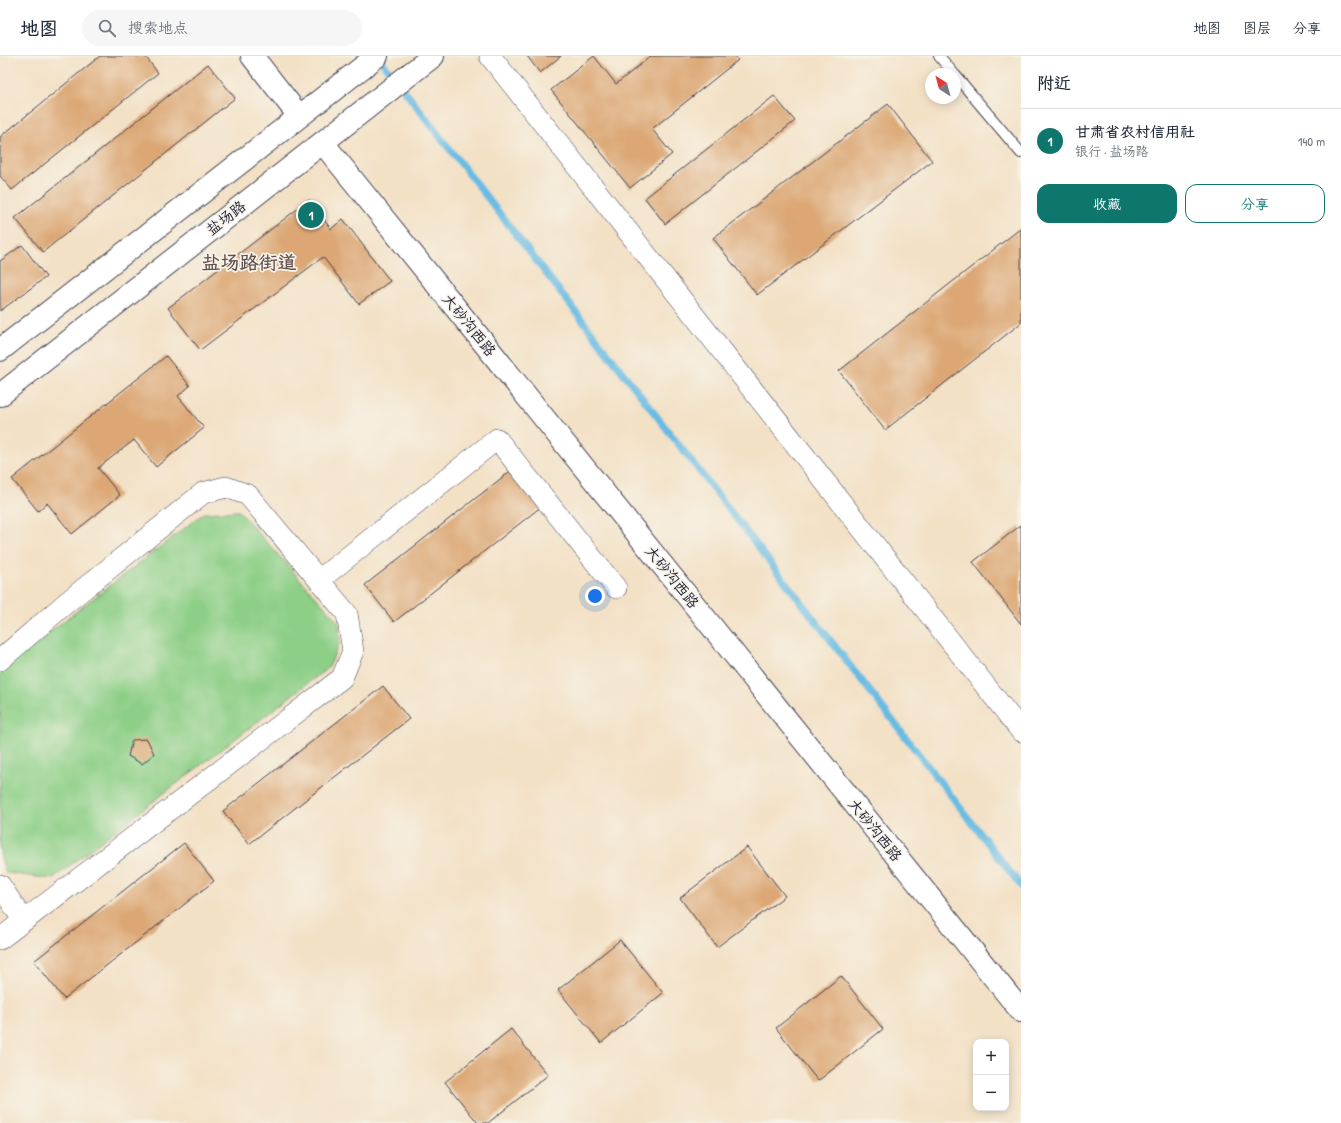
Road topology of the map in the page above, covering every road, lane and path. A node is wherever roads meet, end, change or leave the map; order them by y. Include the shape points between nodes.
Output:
1 (252, 56) edge
2 (377, 56) edge
3 (433, 56) edge
4 (490, 56) edge
5 (939, 56) edge
6 (949, 68) edge
7 (961, 82) edge
8 (299, 116) junction
9 (323, 143) junction
10 (1021, 153) edge
11 (0, 350) edge
12 (0, 395) edge
13 (319, 580) junction
14 (616, 588) dead end
15 (0, 660) edge
16 (1021, 731) edge
17 (0, 885) edge
18 (23, 920) junction
19 (0, 939) edge
20 (1021, 1011) edge

1 - 8 street
2 - 8 street
3 - 9 street, 盐场路
4 - 16 street
5 - 6 lane
7 - 10 lane
8 - 11 street
9 - 12 street, 盐场路
9 - 20 street, 大砂沟西路
13 - 14 street via 497,439
13 - 15 street via 248,495 226,487 203,493 66,603
13 - 18 street via 347,614 353,652 342,678
17 - 18 street
18 - 19 street

